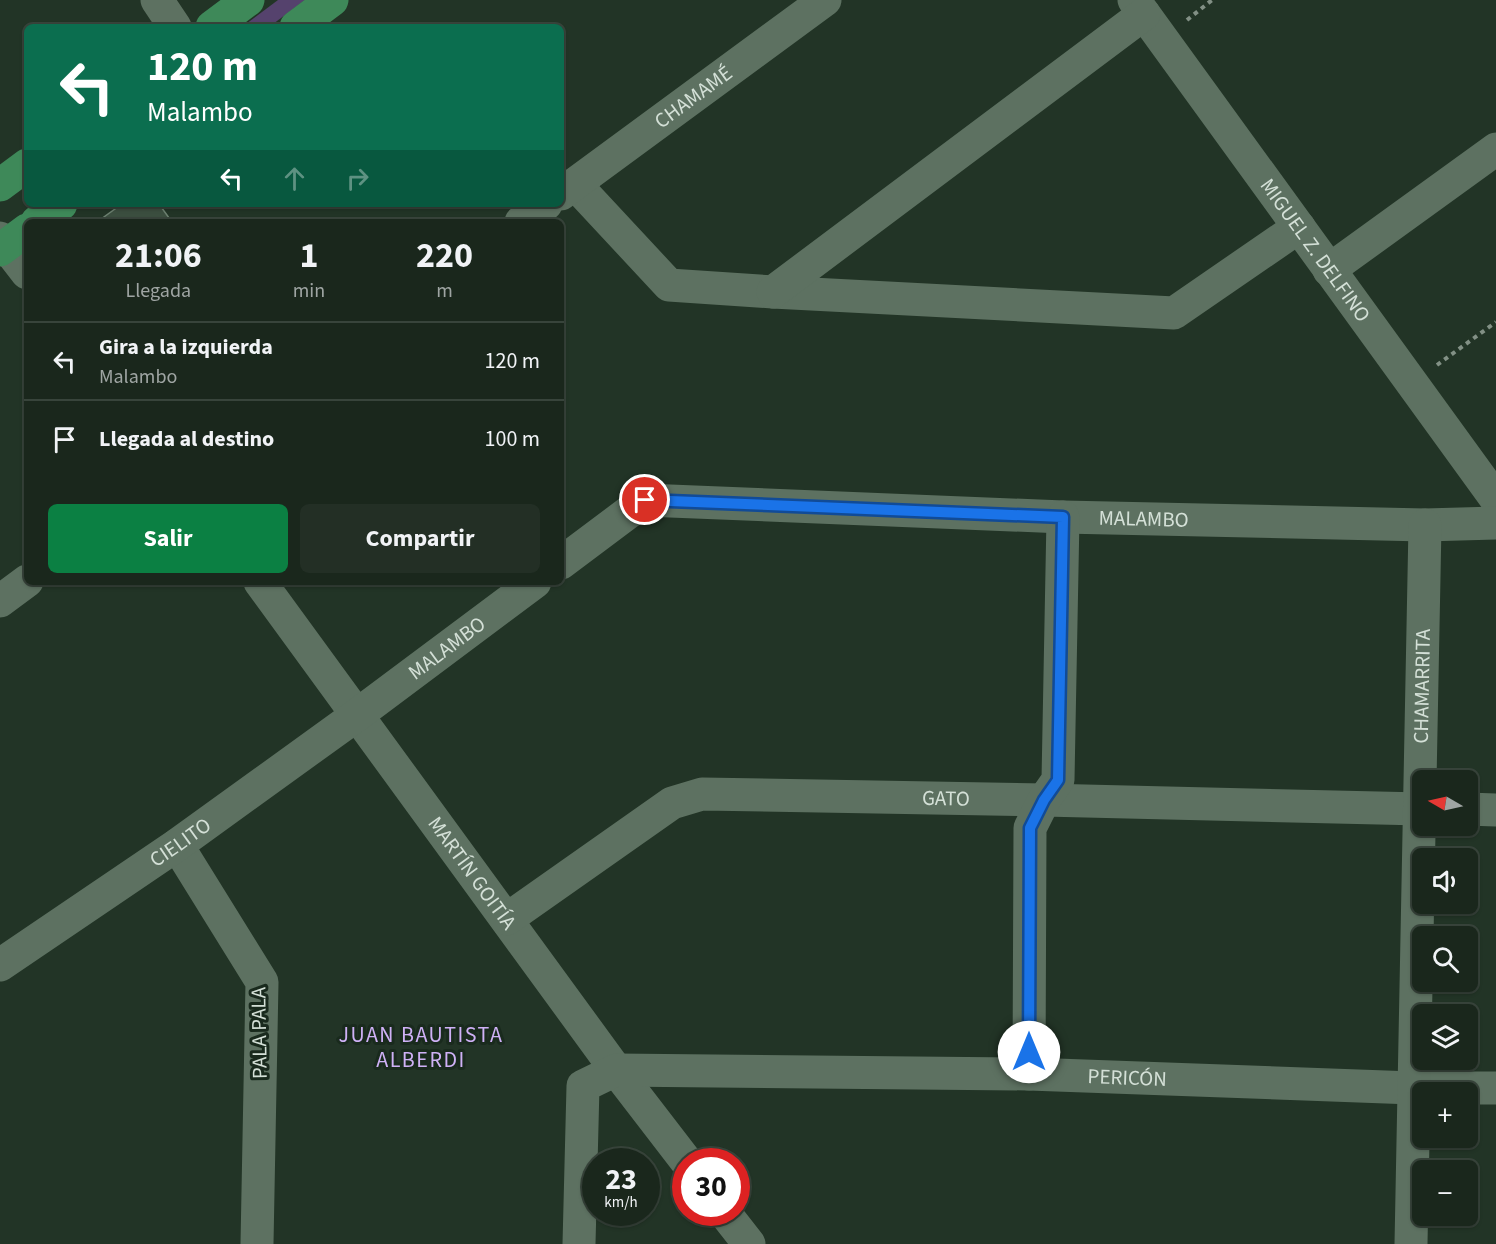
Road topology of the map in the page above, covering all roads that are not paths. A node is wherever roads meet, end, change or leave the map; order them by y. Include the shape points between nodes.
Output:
1 (157, 0) edge
2 (248, 0) edge
3 (332, 0) edge
4 (825, 0) edge
5 (1139, 7) edge
6 (173, 24) edge
7 (216, 24) edge
8 (300, 24) edge
9 (1496, 149) edge
10 (24, 167) edge
11 (0, 185) edge
12 (568, 189) edge
13 (57, 207) edge
14 (542, 207) edge
15 (41, 219) edge
16 (525, 219) edge
17 (1299, 226) junction
18 (8, 241) edge
19 (24, 268) edge
20 (1329, 270) junction
21 (773, 292) junction
22 (1496, 499) edge
23 (1063, 517) junction
24 (1496, 523) edge
25 (1425, 525) junction
26 (564, 561) edge
27 (24, 582) edge
28 (262, 585) edge
29 (531, 585) edge
30 (0, 601) edge
31 (357, 715) junction
32 (1422, 770) edge
33 (1044, 800) junction
34 (1412, 809) edge
35 (1478, 809) edge
36 (1496, 810) edge
37 (1420, 836) edge
38 (177, 845) junction
39 (507, 919) junction
40 (0, 965) edge
41 (616, 1070) junction
42 (1029, 1074) junction
43 (1413, 1082) edge
44 (1412, 1088) edge
45 (1478, 1089) edge
46 (1496, 1089) edge
47 (676, 1148) edge
48 (1412, 1148) edge
49 (734, 1226) edge
50 (257, 1244) edge
51 (579, 1244) edge
52 (748, 1244) edge
53 (1411, 1244) edge

1 - 6 street
2 - 7 main road
3 - 8 main road
4 - 12 street, CHAMAMÉ
5 - 17 street, MIGUEL Z. DELFINO
5 - 21 street
9 - 20 street
10 - 11 main road
12 - 21 street via 669,285
13 - 15 main road
14 - 16 street
17 - 20 street, MIGUEL Z. DELFINO
17 - 21 street via 1174,313
18 - 19 street
20 - 22 street, MIGUEL Z. DELFINO
23 - 25 street, MALAMBO
23 - 26 street, MALAMBO via 645,500
23 - 33 street via 1058,780
24 - 25 street, MALAMBO
25 - 32 street, CHAMARRITA
27 - 30 street
28 - 31 street, MARTÍN GOITÍA
29 - 31 street, MALAMBO
31 - 38 street, CIELITO
31 - 39 street, MARTÍN GOITÍA
33 - 34 street, GATO
33 - 39 street, GATO via 702,794 672,803
33 - 42 street via 1030,828
35 - 36 street
37 - 43 street, CHAMARRITA
38 - 40 street, CIELITO
38 - 50 street, PALA PALA via 262,982
39 - 41 street, MARTÍN GOITÍA
41 - 42 street, PERICÓN
41 - 47 street, MARTÍN GOITÍA
41 - 51 street via 583,1086
42 - 44 street, PERICÓN
45 - 46 street, PERICÓN
48 - 53 street, CHAMARRITA
49 - 52 street

